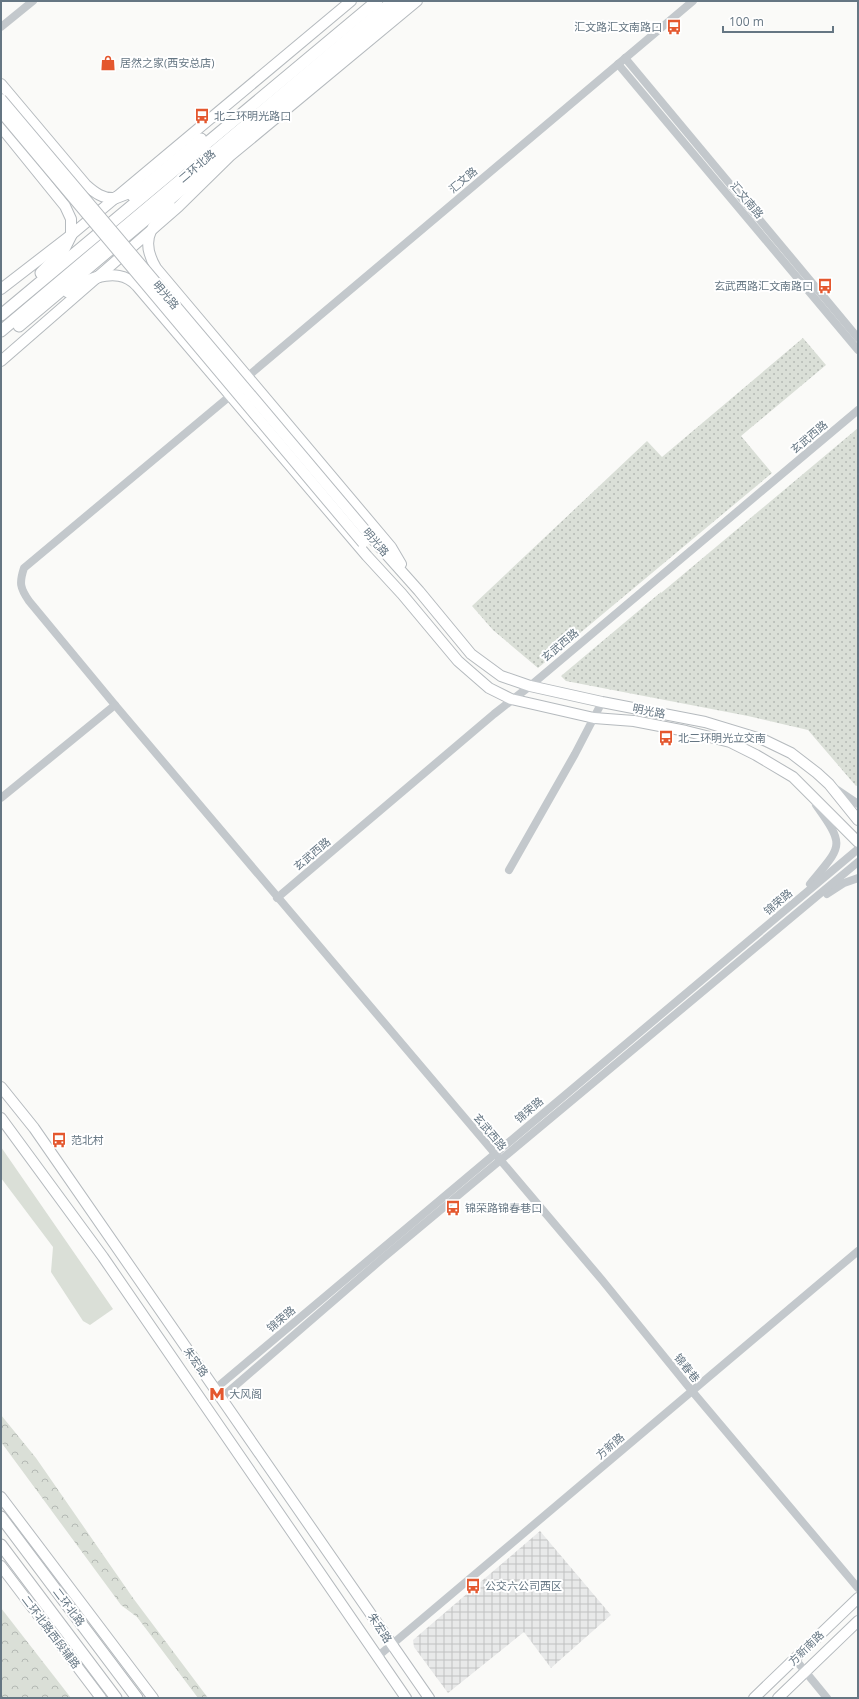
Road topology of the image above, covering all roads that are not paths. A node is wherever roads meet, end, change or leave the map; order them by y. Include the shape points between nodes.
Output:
1 (32, 1) edge
2 (351, 1) edge
3 (366, 1) edge
4 (377, 1) edge
5 (394, 1) edge
6 (406, 1) edge
7 (417, 1) edge
8 (693, 1) edge
9 (350, 14) junction
10 (1, 27) edge
11 (332, 29) junction
12 (625, 58) junction
13 (315, 60) junction
14 (618, 64) junction
15 (1, 84) edge
16 (295, 93) junction
17 (1, 99) edge
18 (1, 112) edge
19 (1, 127) edge
20 (199, 175) junction
21 (154, 177) junction
22 (115, 198) junction
23 (153, 228) junction
24 (71, 235) junction
25 (41, 273) junction
26 (98, 277) junction
27 (1, 289) edge
28 (1, 306) edge
29 (1, 315) edge
30 (19, 326) junction
31 (1, 331) edge
32 (1, 337) edge
33 (858, 338) edge
34 (858, 350) edge
35 (1, 361) edge
36 (247, 377) junction
37 (230, 396) junction
38 (858, 410) edge
39 (366, 539) junction
40 (419, 591) junction
41 (402, 594) junction
42 (530, 686) junction
43 (511, 699) junction
44 (602, 702) junction
45 (115, 705) junction
46 (594, 718) junction
47 (829, 784) junction
48 (807, 791) junction
49 (1, 798) edge
50 (858, 804) edge
51 (858, 820) edge
52 (858, 842) edge
53 (858, 849) edge
54 (858, 862) edge
55 (509, 870) dead end
56 (858, 878) edge
57 (277, 898) junction
58 (797, 900) junction
59 (800, 910) junction
60 (1, 1082) edge
61 (4, 1090) edge
62 (2, 1120) edge
63 (494, 1154) junction
64 (500, 1161) junction
65 (858, 1251) edge
66 (215, 1389) junction
67 (692, 1391) junction
68 (221, 1398) junction
69 (1, 1497) edge
70 (1, 1517) edge
71 (1, 1545) edge
72 (1, 1566) edge
73 (858, 1588) edge
74 (858, 1598) edge
75 (858, 1621) edge
76 (392, 1646) junction
77 (377, 1657) junction
78 (795, 1659) junction
79 (805, 1672) junction
80 (101, 1698) edge
81 (116, 1698) edge
82 (137, 1698) edge
83 (153, 1698) edge
84 (406, 1698) edge
85 (428, 1698) edge
86 (754, 1698) edge
87 (778, 1698) edge
88 (827, 1698) edge

1 - 10 street
2 - 22 main road
3 - 9 highway
4 - 9 highway
4 - 13 highway, 二环北路
5 - 13 highway, 二环北路
6 - 16 highway
7 - 23 main road via 230,156
8 - 12 street, 汇文路
9 - 11 highway
11 - 13 highway
11 - 21 highway
12 - 14 street, 汇文路
12 - 33 street, 汇文南路
13 - 16 highway
13 - 29 highway, 二环北路
13 - 31 highway, 二环北路
14 - 34 street, 汇文南路
14 - 36 street, 汇文路
15 - 22 main road via 86,185 101,196
16 - 20 highway
17 - 39 main road, 明光路, bridge
18 - 39 main road, 明光路, bridge
19 - 24 main road via 65,206 71,219
20 - 23 highway via 172,200
20 - 30 highway
21 - 22 highway
21 - 25 highway
22 - 24 main road
23 - 26 main road
23 - 36 main road via 148,242 151,260 156,268
24 - 25 highway via 64,249
24 - 27 main road
25 - 28 highway
26 - 30 highway via 75,287
26 - 35 main road
26 - 37 main road, 明光路 via 116,275 130,279
30 - 32 highway
36 - 40 main road via 391,547
37 - 41 main road, 明光路 via 366,556
37 - 45 street, 玄武西路 via 24,568 21,579 25,596
38 - 42 street, 玄武西路
39 - 40 main road, 明光路
39 - 41 main road, 明光路
40 - 42 main road, 明光路 via 471,654 501,676
41 - 43 main road, 明光路 via 458,661 489,688
42 - 43 street, 玄武西路
42 - 44 main road, 明光路
43 - 46 main road, 明光路
43 - 57 street, 玄武西路
44 - 46 street
44 - 47 main road, 明光路 via 705,722 748,734 791,753
45 - 49 street
45 - 57 street, 玄武西路
46 - 48 main road, 明光路 via 634,721 730,742 780,769
46 - 55 street
47 - 50 street
47 - 51 main road, 明光路
48 - 52 main road, 明光路
48 - 58 street via 835,832 836,847 833,856
53 - 58 street, 锦荣路
54 - 59 street, 锦荣路
56 - 59 street via 844,883
57 - 63 street, 玄武西路
58 - 63 street, 锦荣路
59 - 64 street, 锦荣路
60 - 61 main road, 朱宏路
61 - 66 main road, 朱宏路 via 34,1128
62 - 77 main road, 朱宏路 via 103,1257
63 - 64 street, 玄武西路
63 - 66 street, 锦荣路
64 - 67 street, 锦春巷 via 602,1280
64 - 68 street, 锦荣路
65 - 67 street, 方新路
66 - 68 main road, 朱宏路
67 - 73 street, 锦春巷
67 - 76 street, 方新路
68 - 76 main road, 朱宏路
69 - 83 main road
70 - 82 highway, 二环北路
71 - 81 highway, 二环北路
72 - 80 main road, 二环北路西段辅路
74 - 78 main road, 方新南路
75 - 79 main road, 方新南路
76 - 77 street, 方新路
76 - 85 main road, 朱宏路
77 - 84 main road, 朱宏路
78 - 79 street
78 - 86 main road, 方新南路
79 - 87 main road, 方新南路
79 - 88 street

